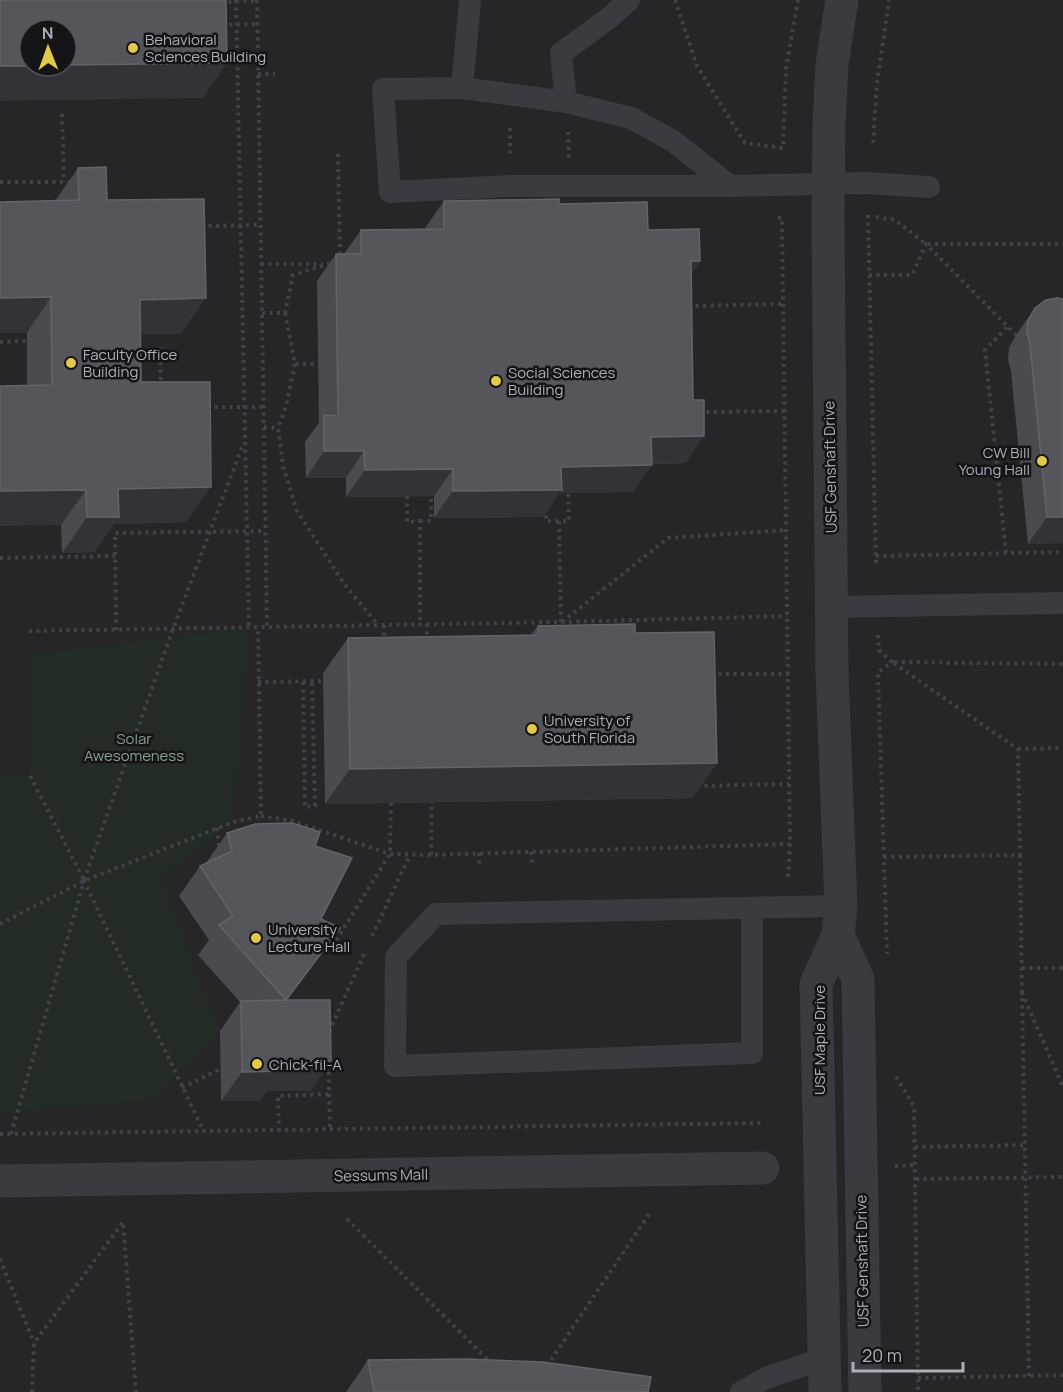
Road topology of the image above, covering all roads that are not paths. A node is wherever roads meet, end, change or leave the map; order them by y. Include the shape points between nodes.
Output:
1 (470, 0) edge
2 (629, 0) edge
3 (842, 0) edge
4 (462, 88) junction
5 (566, 102) junction
6 (828, 184) junction
7 (730, 186) junction
8 (929, 187) dead end
9 (1063, 603) edge
10 (832, 607) junction
11 (752, 908) junction
12 (839, 921) junction
13 (763, 1168) dead end
14 (0, 1181) edge
15 (825, 1358) junction
16 (741, 1392) edge
17 (825, 1392) edge
18 (865, 1392) edge

1 - 4 lane
2 - 5 lane via 561,52
3 - 6 street, USF Genshaft Drive via 832,64
4 - 5 lane
4 - 7 lane via 383,89 390,192 511,186
5 - 7 lane via 631,118 673,141
6 - 7 lane
6 - 8 lane
6 - 10 street, USF Genshaft Drive
9 - 10 lane
10 - 12 street, USF Genshaft Drive
11 - 11 lane via 436,914 396,957 395,1066 752,1053
11 - 12 lane
12 - 15 street, USF Maple Drive via 816,984
12 - 18 street, USF Genshaft Drive via 858,979 877,1166
13 - 14 street, Sessums Mall
15 - 16 lane via 766,1378
15 - 17 street

